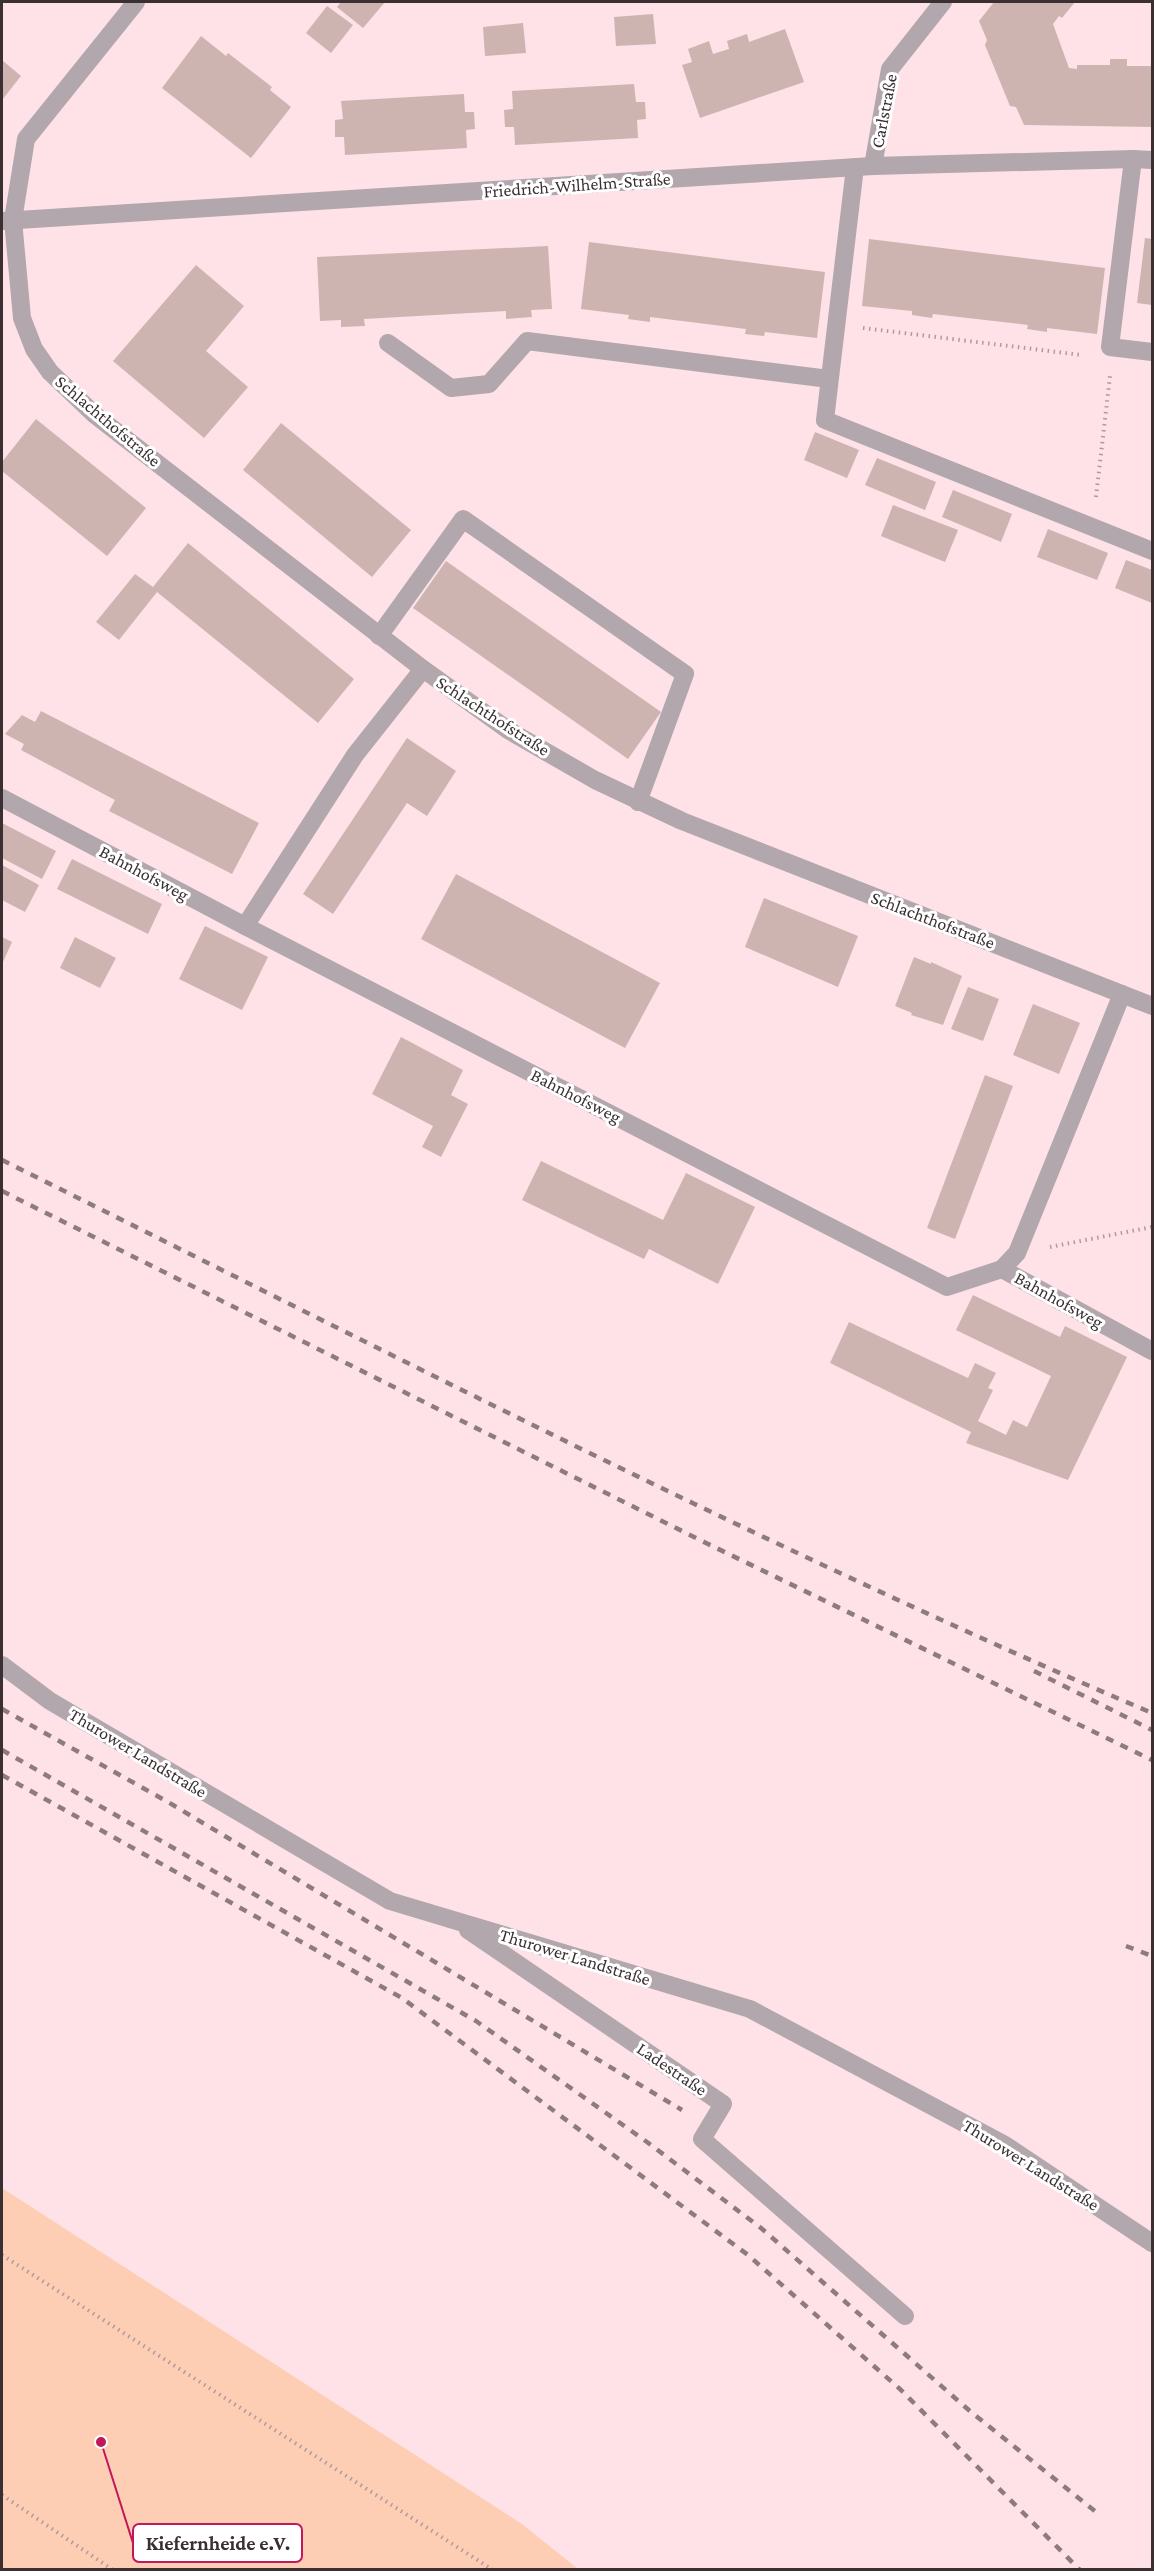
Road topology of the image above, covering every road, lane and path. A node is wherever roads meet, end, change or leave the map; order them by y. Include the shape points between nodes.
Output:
1 (136, 2) edge
2 (943, 2) edge
3 (1133, 159) junction
4 (1152, 160) edge
5 (873, 166) junction
6 (855, 167) junction
7 (7, 220) edge
8 (836, 325) junction
9 (388, 343) dead end
10 (1152, 352) edge
11 (1111, 353) junction
12 (830, 379) junction
13 (1092, 527) junction
14 (1152, 551) edge
15 (379, 636) junction
16 (423, 669) junction
17 (2, 798) edge
18 (638, 802) junction
19 (244, 926) junction
20 (1122, 994) junction
21 (1152, 1006) edge
22 (1152, 1227) edge
23 (1017, 1253) junction
24 (1002, 1269) junction
25 (1152, 1351) edge
26 (2, 1665) edge
27 (454, 1920) junction
28 (1152, 2243) edge
29 (2, 2255) edge
30 (905, 2316) dead end
31 (2, 2495) edge
32 (113, 2570) edge
33 (494, 2570) edge

1 - 7 street, Schlachthofstraße via 26,139
2 - 5 street, Carlstraße via 890,69
3 - 4 street, Friedrich-Wilhelm-Straße
3 - 5 street, Friedrich-Wilhelm-Straße
3 - 11 street
5 - 6 street, Friedrich-Wilhelm-Straße
6 - 7 street, Friedrich-Wilhelm-Straße
6 - 8 street
7 - 15 street, Schlachthofstraße via 22,318 34,349 50,372 95,415
8 - 11 path
8 - 12 street
9 - 12 street via 451,388 489,384 527,341
10 - 11 street
11 - 13 path
12 - 13 street via 825,420
13 - 14 street
15 - 16 street, Schlachthofstraße
15 - 18 street via 463,519 685,674
16 - 18 street, Schlachthofstraße via 508,730
16 - 19 street via 355,754
17 - 19 street, Bahnhofsweg
18 - 20 street, Schlachthofstraße
19 - 24 street, Bahnhofsweg via 947,1287
20 - 21 street, Schlachthofstraße
20 - 23 street
22 - 23 path
23 - 24 street
24 - 25 street, Bahnhofsweg
26 - 27 street, Thurower Landstraße via 50,1701 390,1902
27 - 28 street, Thurower Landstraße via 750,2009 1005,2145
27 - 30 street, Ladestraße via 723,2104 702,2139
29 - 33 path
31 - 32 path

